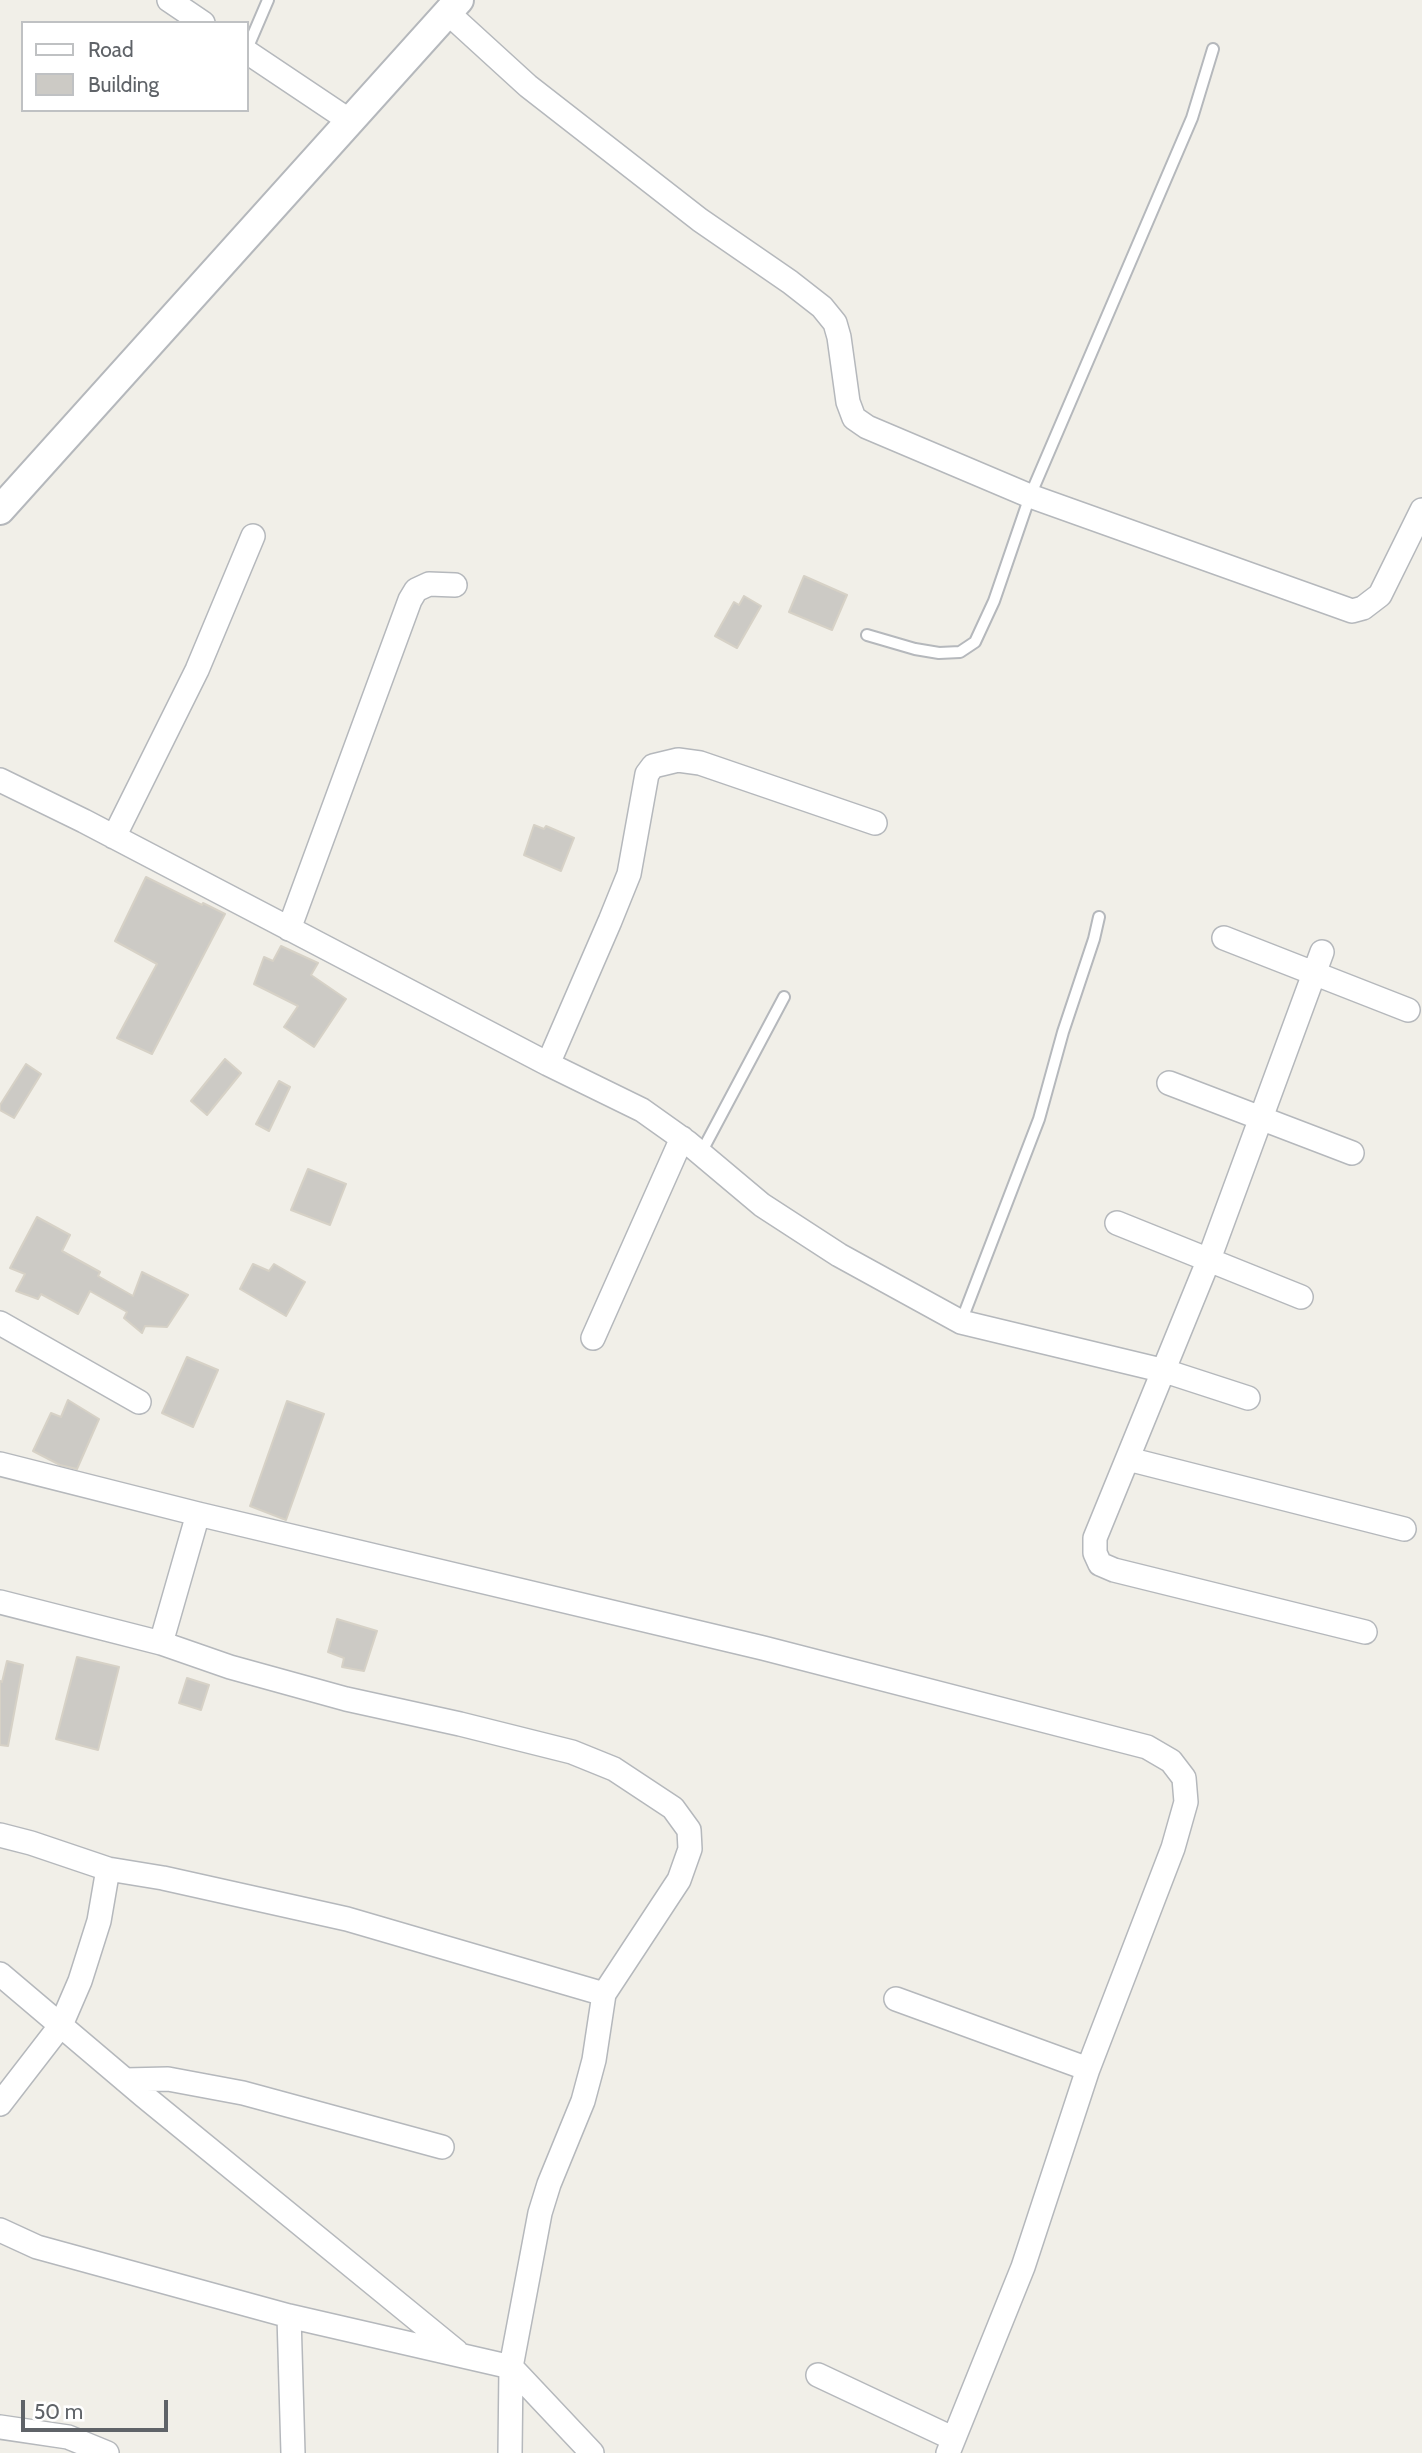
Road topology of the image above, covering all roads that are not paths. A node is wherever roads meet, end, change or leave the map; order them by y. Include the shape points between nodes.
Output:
1 (169, 0) edge
2 (268, 0) edge
3 (454, 6) edge
4 (200, 21) edge
5 (248, 48) edge
6 (1213, 48) dead end
7 (248, 51) edge
8 (350, 121) junction
9 (1030, 496) junction
10 (0, 510) edge
11 (1422, 510) edge
12 (253, 536) dead end
13 (455, 585) dead end
14 (867, 635) dead end
15 (0, 780) edge
16 (875, 823) dead end
17 (114, 837) junction
18 (1099, 918) dead end
19 (289, 929) junction
20 (1224, 938) dead end
21 (1318, 963) junction
22 (784, 997) dead end
23 (1408, 1010) dead end
24 (548, 1064) junction
25 (1168, 1083) dead end
26 (1263, 1117) junction
27 (682, 1138) junction
28 (701, 1153) junction
29 (1352, 1153) dead end
30 (1117, 1223) dead end
31 (1209, 1259) junction
32 (1301, 1297) dead end
33 (0, 1322) edge
34 (961, 1322) junction
35 (593, 1338) dead end
36 (1165, 1371) junction
37 (1248, 1398) dead end
38 (139, 1402) dead end
39 (1128, 1459) junction
40 (0, 1464) edge
41 (198, 1514) junction
42 (1404, 1529) dead end
43 (0, 1602) edge
44 (1365, 1632) dead end
45 (161, 1643) junction
46 (0, 1835) edge
47 (108, 1869) junction
48 (0, 1973) edge
49 (604, 1994) junction
50 (896, 1999) dead end
51 (61, 2025) junction
52 (1088, 2069) junction
53 (125, 2080) junction
54 (0, 2104) edge
55 (442, 2147) dead end
56 (0, 2230) edge
57 (289, 2316) junction
58 (461, 2356) junction
59 (511, 2367) junction
60 (818, 2375) dead end
61 (0, 2427) edge
62 (951, 2446) edge
63 (107, 2453) edge
64 (293, 2453) edge
65 (510, 2453) edge
66 (592, 2453) edge

1 - 4 street
2 - 5 lane
3 - 8 street
3 - 9 street via 528,86 699,220 822,307 835,323 854,418 891,439
6 - 9 lane via 1192,118
7 - 8 street
8 - 10 street
9 - 11 street via 1352,611 1380,594
9 - 14 lane via 994,601 975,642 967,649 939,653
12 - 17 street via 197,670
13 - 19 street via 429,584 416,590 410,600
15 - 17 street
16 - 24 street via 700,763 678,760 653,766 647,774 629,874
17 - 19 street
18 - 34 lane via 1039,1119
19 - 24 street
20 - 21 street
21 - 23 street
21 - 26 street
22 - 28 lane
24 - 27 street via 642,1110
25 - 26 street
26 - 29 street
26 - 31 street
27 - 28 street
27 - 35 street
28 - 34 street via 784,1220
30 - 31 street
31 - 32 street
31 - 36 street
33 - 38 street
34 - 36 street
36 - 37 street
36 - 39 street
39 - 42 street
39 - 44 street via 1095,1538 1100,1563
40 - 41 street
41 - 45 street
41 - 52 street via 763,1648 1147,1747 1171,1760 1184,1778 1186,1802
43 - 45 street
45 - 49 street via 346,1699 572,1752 614,1769 673,1808 689,1830 690,1849 679,1880
46 - 47 street
47 - 49 street via 347,1919
47 - 51 street via 99,1921
48 - 51 street
49 - 59 street via 583,2101 540,2213
50 - 52 street
51 - 53 street
51 - 54 street
52 - 62 street via 1023,2267
53 - 55 street via 168,2079 243,2093
53 - 58 street
56 - 57 street via 37,2246
57 - 58 street
57 - 64 street
58 - 59 street
59 - 65 street
59 - 66 street
60 - 62 street
61 - 63 street via 68,2437

